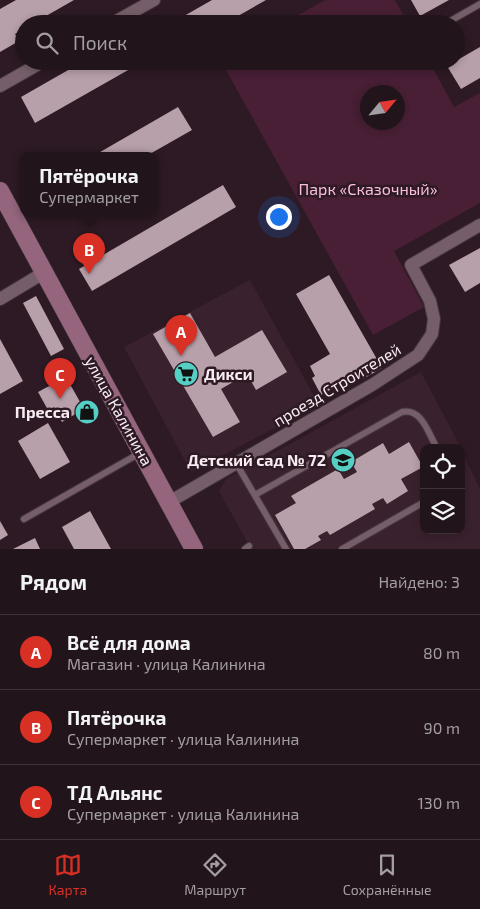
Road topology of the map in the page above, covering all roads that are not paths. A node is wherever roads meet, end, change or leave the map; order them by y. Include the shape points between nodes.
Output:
1 (154, 0) edge
2 (480, 4) edge
3 (128, 15) edge
4 (461, 15) edge
5 (28, 70) edge
6 (0, 86) edge
7 (0, 191) edge
8 (480, 224) edge
9 (45, 272) junction
10 (0, 299) edge
11 (435, 444) edge
12 (141, 452) junction
13 (236, 463) junction
14 (255, 495) junction
15 (169, 502) junction
16 (420, 504) edge
17 (24, 519) dead end
18 (194, 549) edge
19 (286, 549) edge
20 (342, 549) edge

1 - 3 street
2 - 4 lane
5 - 6 street
7 - 9 street, улица Калинина
8 - 13 street, проезд Строителей via 411,264 430,301 434,318 432,334 418,355
9 - 10 street
9 - 12 street, улица Калинина
11 - 14 lane via 418,415 409,410
12 - 15 street, улица Калинина
12 - 17 lane
13 - 14 lane
13 - 15 street, проезд Строителей
14 - 19 lane
15 - 18 street, улица Калинина
16 - 20 lane

